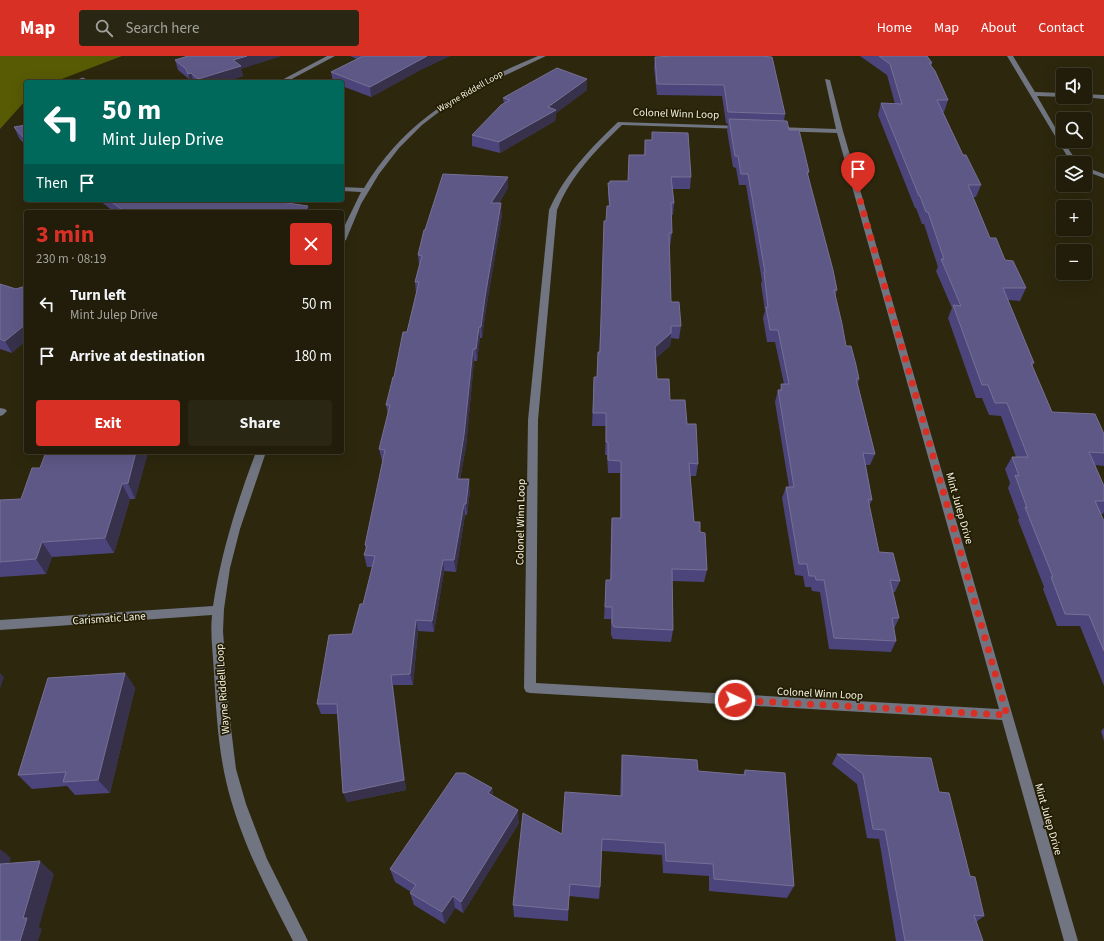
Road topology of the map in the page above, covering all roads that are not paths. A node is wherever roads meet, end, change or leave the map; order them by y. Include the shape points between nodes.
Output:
1 (332, 56) edge
2 (543, 56) edge
3 (1010, 56) edge
4 (285, 80) edge
5 (827, 80) dead end
6 (1033, 94) junction
7 (1056, 95) edge
8 (1092, 96) edge
9 (1104, 97) edge
10 (751, 128) edge
11 (767, 128) edge
12 (840, 131) junction
13 (1069, 156) edge
14 (1092, 172) edge
15 (1104, 176) edge
16 (344, 189) edge
17 (364, 190) junction
18 (344, 235) edge
19 (260, 454) edge
20 (217, 610) junction
21 (0, 625) edge
22 (1007, 715) junction
23 (301, 941) edge
24 (1071, 941) edge

1 - 4 street
2 - 17 street, Wayne Riddell Loop via 479,84 421,121 382,163
3 - 6 street
5 - 12 street, Mint Julep Drive
6 - 7 street
6 - 13 street
8 - 9 street
10 - 22 street, Colonel Winn Loop via 620,123 579,164 559,192 553,210 533,420 530,688
11 - 12 street
12 - 22 street, Mint Julep Drive
14 - 15 street
16 - 17 street
17 - 18 street, Wayne Riddell Loop
19 - 20 street, Wayne Riddell Loop via 230,543
20 - 21 street, Carismatic Lane
20 - 23 street, Wayne Riddell Loop via 223,723 233,782 248,831
22 - 24 street, Mint Julep Drive

